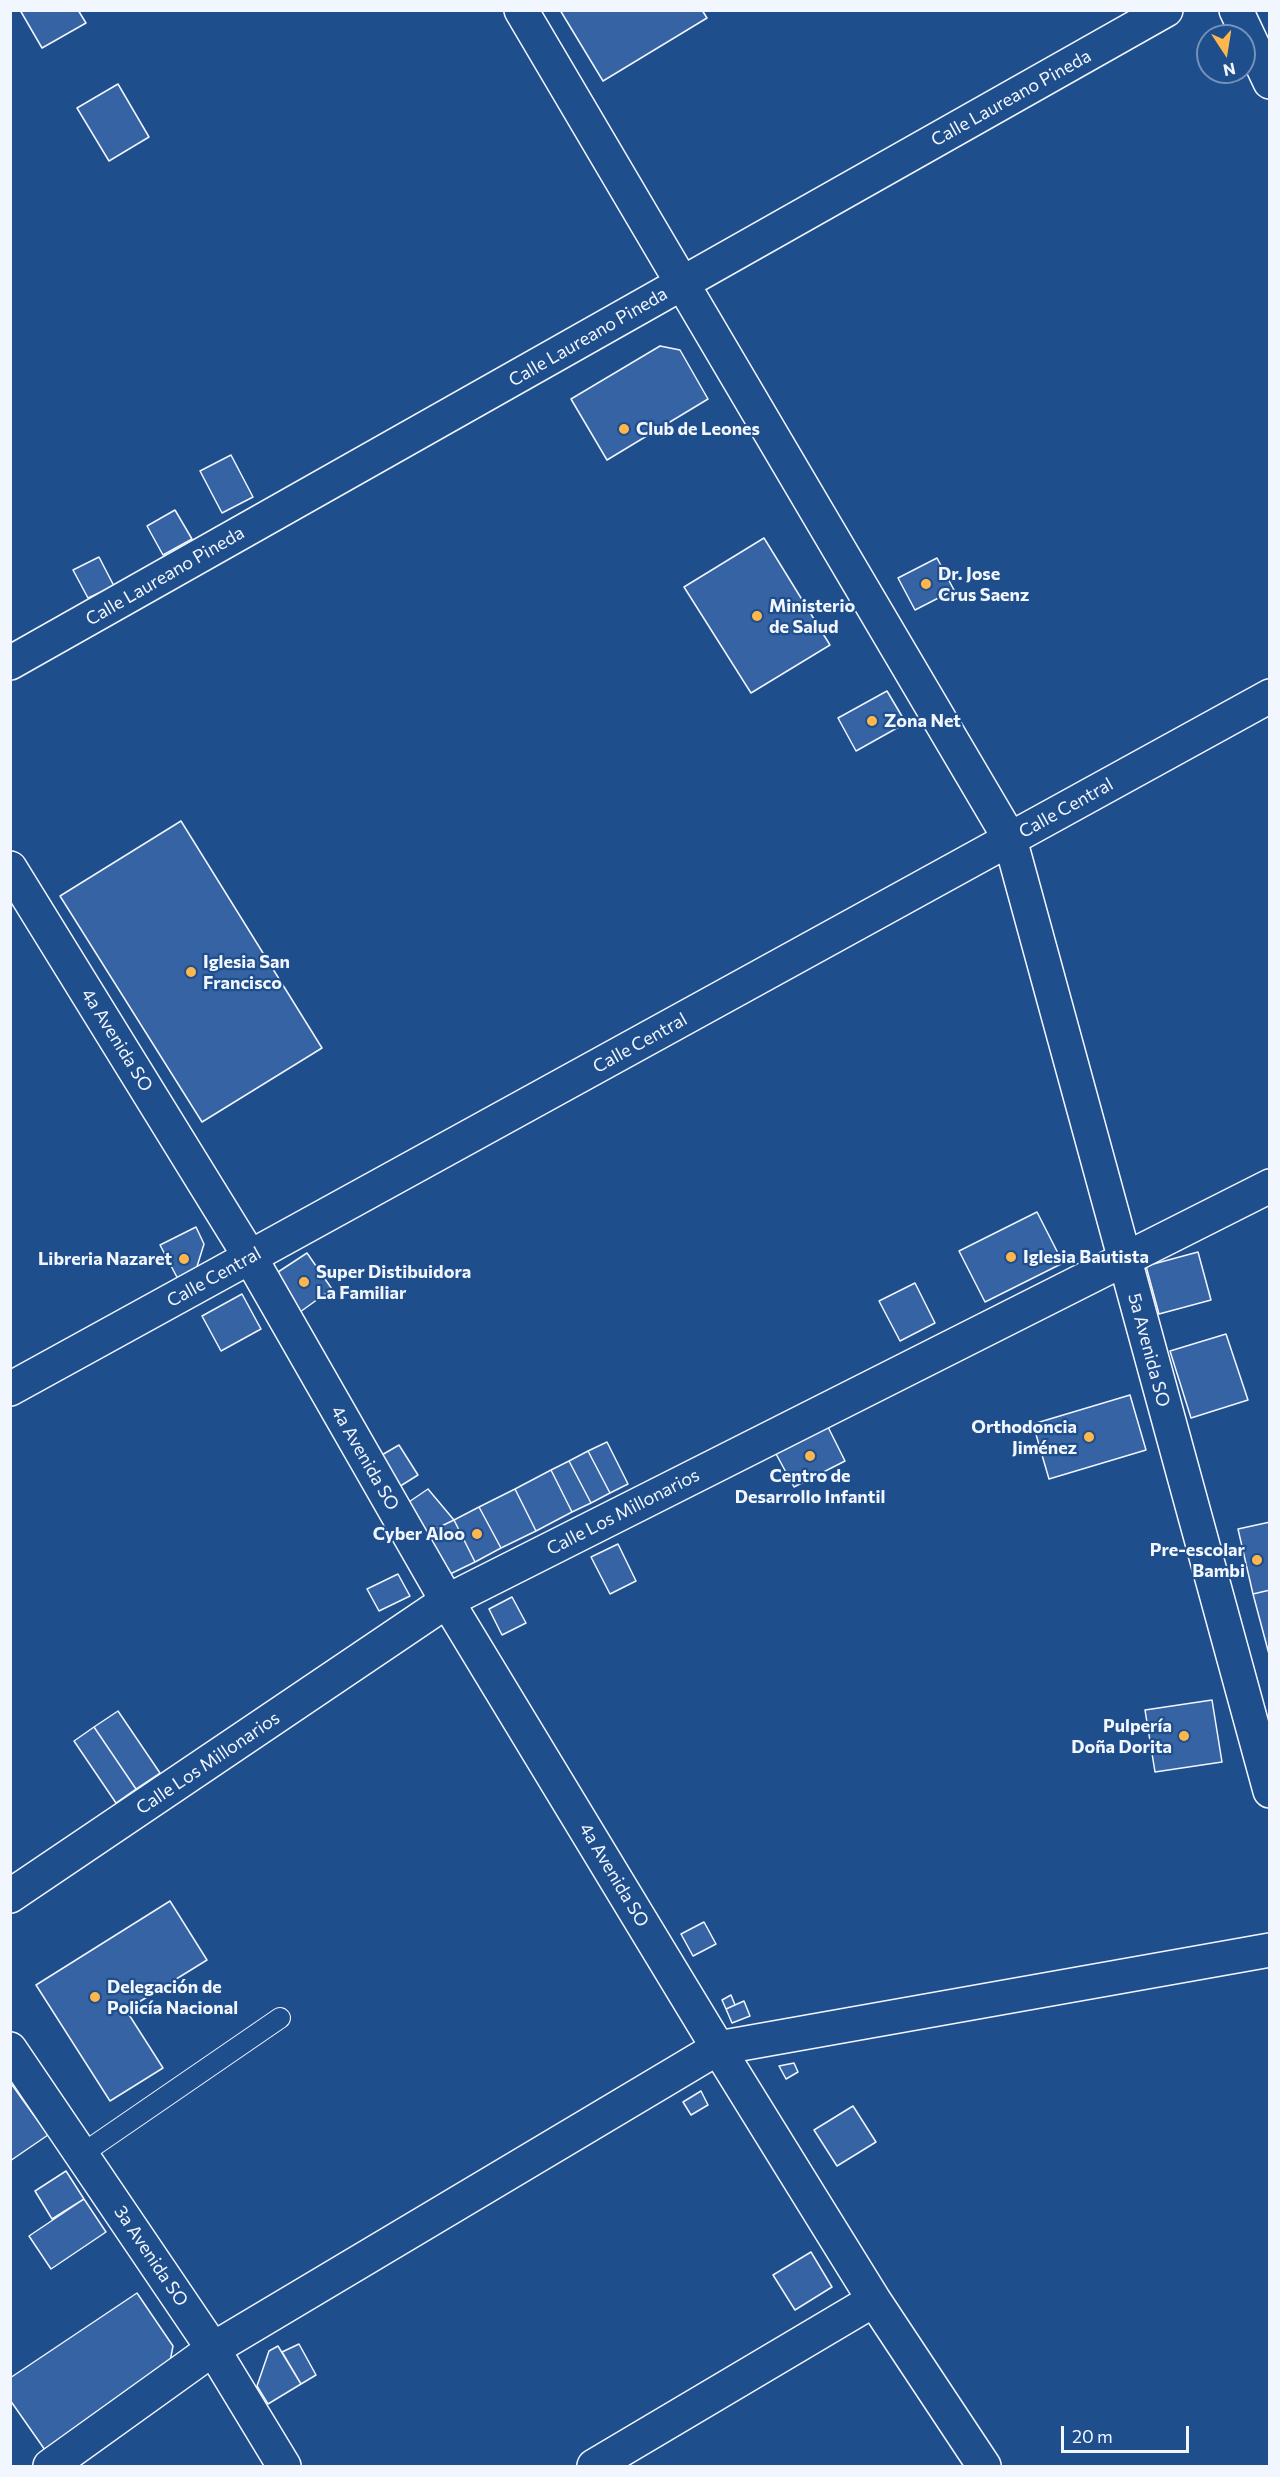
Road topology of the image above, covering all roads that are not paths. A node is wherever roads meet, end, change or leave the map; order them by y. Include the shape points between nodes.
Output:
1 (521, 10) edge
2 (1166, 10) edge
3 (1236, 10) edge
4 (1269, 82) edge
5 (682, 284) junction
6 (10, 663) edge
7 (1269, 696) edge
8 (1010, 839) junction
9 (10, 868) edge
10 (1269, 1186) edge
11 (250, 1257) junction
12 (1124, 1258) junction
13 (10, 1389) edge
14 (447, 1601) junction
15 (1269, 1791) edge
16 (10, 1896) edge
17 (1269, 1950) edge
18 (280, 2018) dead end
19 (718, 2048) junction
20 (10, 2049) edge
21 (82, 2154) junction
22 (874, 2300) junction
23 (213, 2349) junction
24 (50, 2466) edge
25 (284, 2466) edge
26 (594, 2466) edge
27 (984, 2466) edge

1 - 5 street, 5a Avenida SO
2 - 5 street, Calle Laureano Pineda
3 - 4 street
5 - 6 street, Calle Laureano Pineda
5 - 8 street, 5a Avenida SO
7 - 8 street, Calle Central
8 - 11 street, Calle Central
8 - 12 street, 5a Avenida SO
9 - 11 street, 4a Avenida SO
10 - 12 street, Calle Los Millonarios
11 - 13 street, Calle Central
11 - 14 street, 4a Avenida SO
12 - 14 street, Calle Los Millonarios
12 - 15 street, 5a Avenida SO
14 - 16 street, Calle Los Millonarios
14 - 19 street, 4a Avenida SO
17 - 19 street
18 - 21 lane
19 - 22 street, 4a Avenida SO
19 - 23 street
20 - 21 street, 3a Avenida SO
21 - 23 street, 3a Avenida SO
22 - 26 street
22 - 27 street, 4a Avenida SO
23 - 24 street
23 - 25 street, 3a Avenida SO

